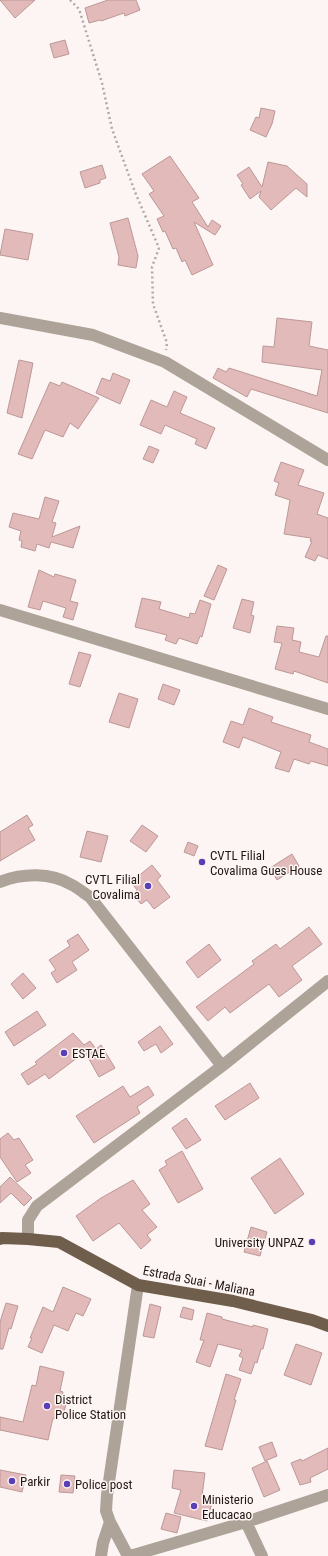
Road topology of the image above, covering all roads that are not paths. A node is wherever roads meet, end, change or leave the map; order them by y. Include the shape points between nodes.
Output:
1 (0, 318) edge
2 (328, 460) edge
3 (0, 610) edge
4 (328, 709) edge
5 (0, 882) edge
6 (328, 981) edge
7 (222, 1066) junction
8 (0, 1239) edge
9 (28, 1239) junction
10 (138, 1285) junction
11 (328, 1326) edge
12 (328, 1495) edge
13 (110, 1522) junction
14 (246, 1522) junction
15 (101, 1556) edge
16 (129, 1556) edge
17 (262, 1556) edge

1 - 2 street via 93,335 165,362
3 - 4 street
5 - 7 street via 23,875 47,876 71,884 90,897
6 - 7 street
7 - 9 street via 37,1206 28,1220
8 - 9 main road, Estrada Suai - Maliana
9 - 10 main road, Estrada Suai - Maliana via 59,1242
10 - 11 main road, Estrada Suai - Maliana via 233,1301
10 - 13 street via 107,1495 106,1511
12 - 14 street
13 - 15 street
13 - 16 street
14 - 16 street
14 - 17 street

